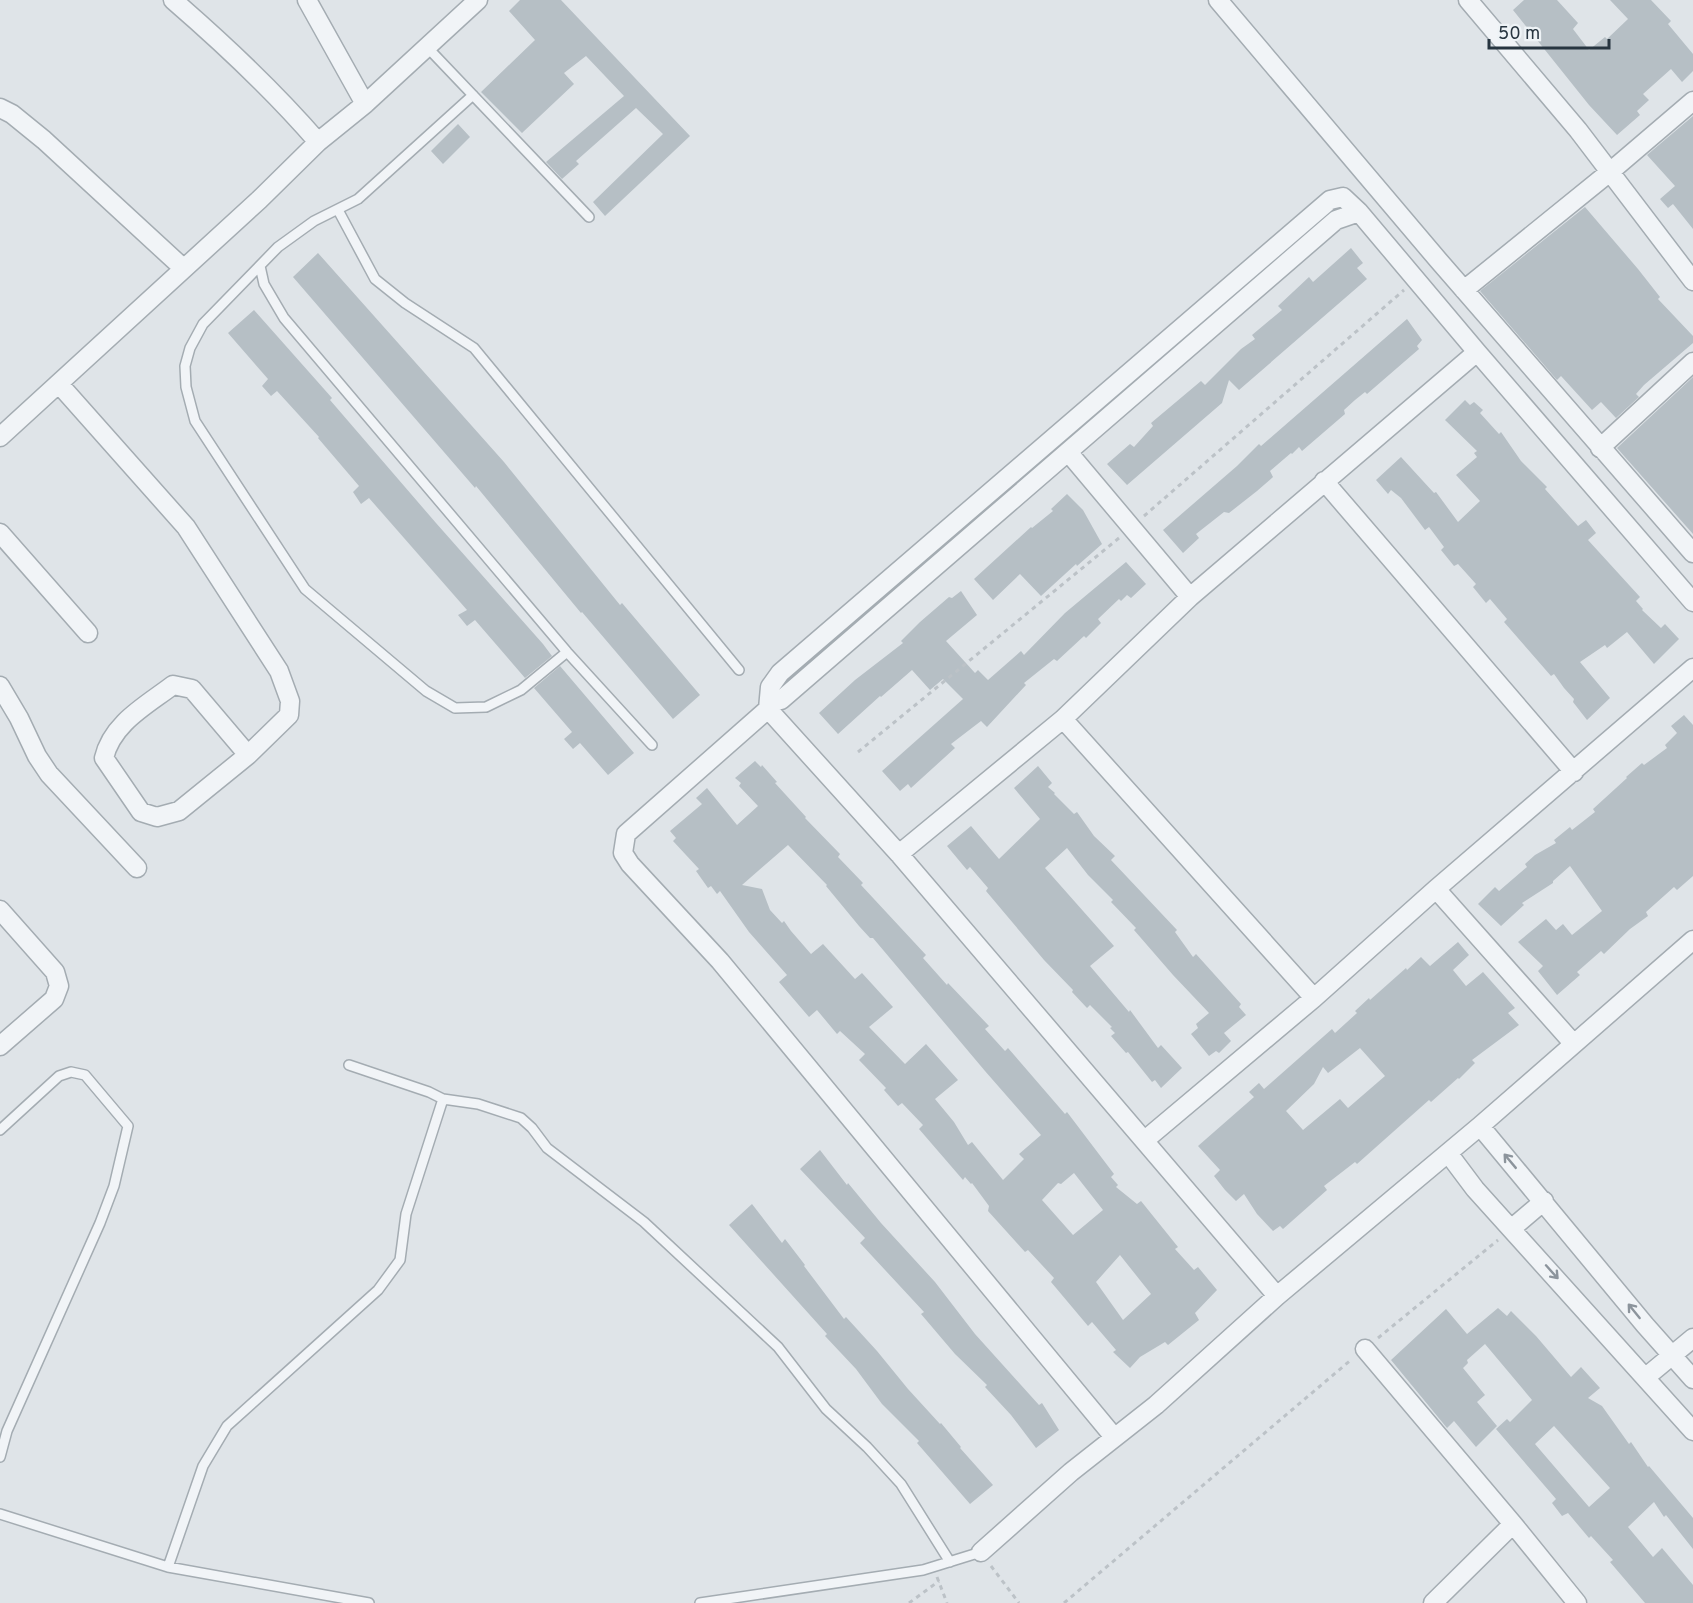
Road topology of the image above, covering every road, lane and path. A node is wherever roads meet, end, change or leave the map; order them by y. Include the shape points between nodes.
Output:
1 (173, 0) edge
2 (307, 0) edge
3 (478, 0) edge
4 (1218, 0) edge
5 (1468, 0) edge
6 (427, 47) junction
7 (473, 95) junction
8 (1693, 101) edge
9 (365, 104) junction
10 (0, 108) edge
11 (318, 142) junction
12 (1611, 171) junction
13 (338, 210) junction
14 (1359, 212) junction
15 (589, 218) dead end
16 (260, 267) junction
17 (183, 268) junction
18 (1693, 281) edge
19 (1464, 290) junction
20 (1477, 352) junction
21 (1693, 362) edge
22 (59, 384) junction
23 (7, 418) edge
24 (0, 437) edge
25 (1600, 448) junction
26 (1068, 452) junction
27 (1324, 481) junction
28 (0, 533) edge
29 (1693, 553) edge
30 (1190, 597) junction
31 (1693, 602) edge
32 (88, 633) dead end
33 (567, 652) junction
34 (1693, 668) edge
35 (739, 670) dead end
36 (0, 686) edge
37 (769, 705) junction
38 (1063, 719) junction
39 (652, 745) dead end
40 (248, 755) junction
41 (1574, 772) junction
42 (899, 854) junction
43 (137, 868) dead end
44 (1436, 889) junction
45 (0, 910) edge
46 (1693, 940) edge
47 (1314, 998) junction
48 (1572, 1043) junction
49 (0, 1046) edge
50 (349, 1065) dead end
51 (443, 1099) junction
52 (1480, 1126) junction
53 (0, 1130) edge
54 (1145, 1140) junction
55 (1448, 1154) junction
56 (1544, 1202) junction
57 (1511, 1229) junction
58 (1277, 1296) junction
59 (1693, 1338) edge
60 (1365, 1349) junction
61 (1673, 1355) junction
62 (1646, 1377) junction
63 (1693, 1379) edge
64 (1693, 1431) edge
65 (1114, 1437) junction
66 (0, 1457) edge
67 (0, 1514) edge
68 (1513, 1524) junction
69 (981, 1552) junction
70 (950, 1562) junction
71 (168, 1567) junction
72 (933, 1567) junction
73 (939, 1581) junction
74 (369, 1603) edge
75 (700, 1603) edge
76 (909, 1603) edge
77 (947, 1603) edge
78 (1018, 1603) edge
79 (1064, 1603) edge
80 (1433, 1603) edge
81 (1577, 1603) edge

1 - 11 street via 231,50
2 - 9 street
3 - 6 street
4 - 19 street
5 - 12 street
6 - 7 lane
6 - 9 street
7 - 13 lane via 358,199
7 - 15 lane
8 - 12 street
9 - 11 street
10 - 17 street via 44,140
11 - 17 street
12 - 18 street
12 - 19 street
13 - 16 lane via 314,221 278,247
13 - 35 lane via 375,279 474,348
14 - 20 street
14 - 26 street via 1336,220
14 - 37 street via 1343,197 1330,200 780,673 770,687
16 - 33 lane via 264,284 284,318
16 - 33 lane via 203,324 185,366 186,387 195,421 305,589 426,691 455,708 486,707 521,690
17 - 22 street
19 - 25 street
20 - 27 street
20 - 31 street
21 - 25 street
22 - 23 street
22 - 40 street via 186,527 279,671 290,701 289,715
23 - 24 street
25 - 29 street
26 - 30 street
26 - 37 street via 780,700
27 - 30 street
27 - 41 street
28 - 32 street
30 - 38 street
33 - 39 lane
34 - 41 street
36 - 43 street via 49,774
37 - 42 street
37 - 65 street via 626,834 623,853 720,962
38 - 42 street
38 - 47 street
40 - 40 street via 179,811 157,818 141,812 104,758 107,745 123,723 173,685 192,689
41 - 44 street
42 - 54 street
44 - 47 street
44 - 48 street
45 - 49 street via 55,972 59,986 54,999
46 - 48 street
47 - 54 street
48 - 52 street
50 - 51 lane
51 - 70 lane via 478,1104 521,1118 547,1148 644,1222 778,1347 826,1409 901,1484
51 - 71 lane via 406,1214 400,1260 378,1290 227,1426 203,1466
52 - 55 street
56 -> 52 street
53 - 66 lane via 59,1076 71,1072 85,1075 128,1126 104,1214 7,1431
54 - 58 street
55 - 57 street
55 - 58 street
56 - 57 street
61 -> 56 street
57 - 60 path
57 -> 62 street
58 - 65 street via 1156,1405
59 - 61 street
60 - 68 street
60 - 79 path
61 - 62 street
61 - 63 street
62 - 64 street
65 - 69 street
67 - 71 lane
68 - 80 street
68 - 81 street
69 - 70 lane
69 - 78 path
70 - 72 lane
71 - 74 lane
72 - 73 path
72 - 75 lane
73 - 76 path
73 - 77 path

